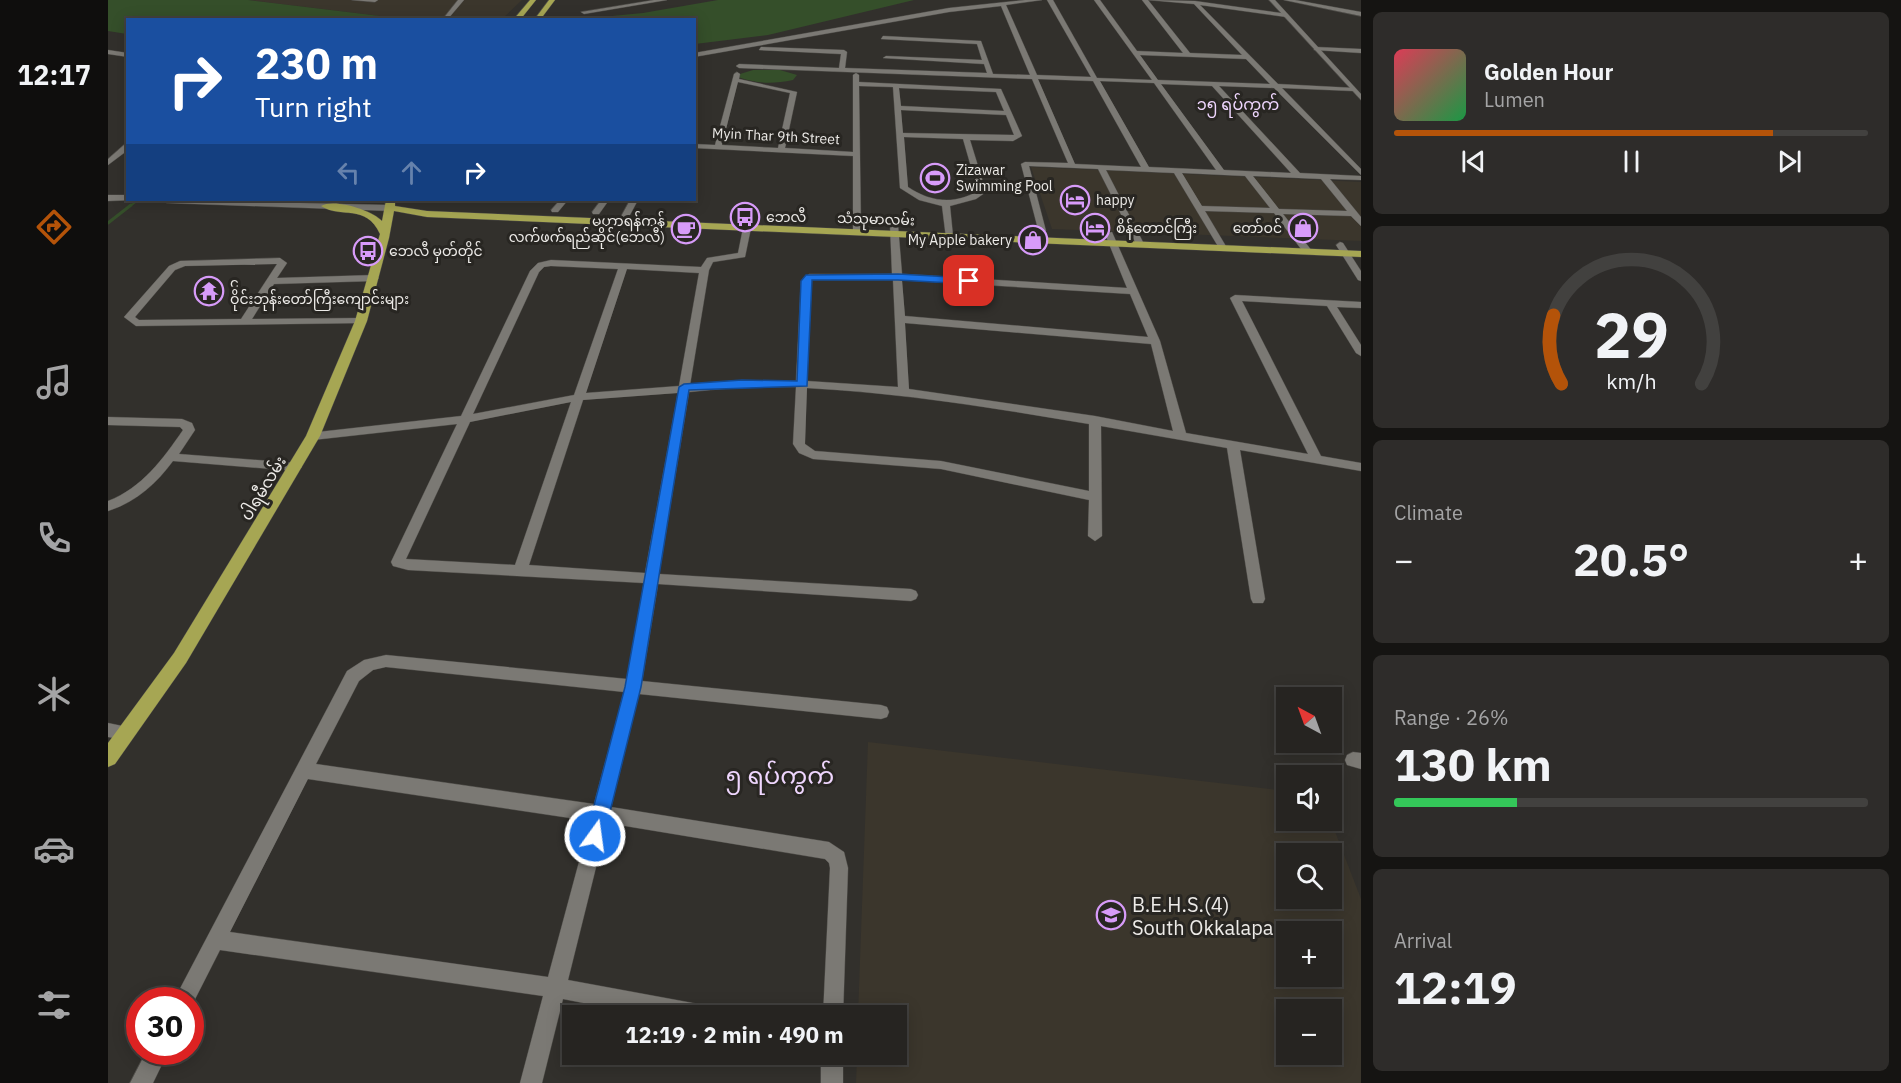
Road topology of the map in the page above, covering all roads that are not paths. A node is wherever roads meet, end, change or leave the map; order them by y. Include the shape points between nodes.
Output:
1 (355, 0) edge
2 (375, 0) edge
3 (461, 0) edge
4 (533, 0) edge
5 (552, 0) edge
6 (634, 0) edge
7 (664, 0) edge
8 (1040, 0) edge
9 (1050, 0) edge
10 (1097, 0) edge
11 (1145, 0) edge
12 (1151, 0) edge
13 (1272, 0) edge
14 (1287, 0) edge
15 (643, 3) junction
16 (1196, 3) junction
17 (1003, 4) junction
18 (584, 12) dead end
19 (1361, 14) edge
20 (1286, 15) junction
21 (446, 18) edge
22 (518, 18) edge
23 (539, 18) edge
24 (881, 22) junction
25 (883, 38) junction
26 (732, 48) junction
27 (746, 48) junction
28 (1316, 49) junction
29 (1361, 51) edge
30 (108, 52) edge
31 (1135, 53) junction
32 (126, 55) edge
33 (696, 55) edge
34 (1188, 55) junction
35 (1249, 57) junction
36 (885, 58) junction
37 (986, 62) junction
38 (740, 66) junction
39 (842, 70) junction
40 (856, 70) junction
41 (886, 71) junction
42 (991, 76) junction
43 (1034, 77) junction
44 (1094, 79) junction
45 (736, 80) junction
46 (1154, 80) junction
47 (1213, 83) junction
48 (856, 84) junction
49 (896, 86) junction
50 (1276, 86) junction
51 (1353, 89) junction
52 (1361, 98) edge
53 (897, 108) junction
54 (1008, 113) junction
55 (901, 135) junction
56 (966, 137) junction
57 (696, 146) edge
58 (718, 147) junction
59 (126, 148) edge
60 (781, 150) junction
61 (856, 154) junction
62 (108, 163) edge
63 (1072, 165) junction
64 (1100, 166) junction
65 (1146, 168) junction
66 (1176, 170) junction
67 (1222, 172) junction
68 (1247, 173) junction
69 (1297, 175) junction
70 (1323, 176) junction
71 (1361, 176) edge
72 (194, 201) edge
73 (349, 201) edge
74 (563, 201) edge
75 (604, 201) edge
76 (633, 201) edge
77 (391, 204) edge
78 (946, 204) junction
79 (326, 206) junction
80 (426, 207) junction
81 (1199, 208) junction
82 (555, 210) junction
83 (1278, 211) junction
84 (596, 212) junction
85 (1354, 214) junction
86 (624, 218) junction
87 (405, 221) dead end
88 (716, 222) junction
89 (1361, 223) edge
90 (395, 225) dead end
91 (747, 228) junction
92 (857, 228) junction
93 (894, 229) junction
94 (1042, 231) junction
95 (949, 232) junction
96 (385, 234) junction
97 (1111, 239) junction
98 (1138, 240) junction
99 (1300, 242) junction
100 (1220, 243) junction
101 (1361, 246) edge
102 (1342, 249) junction
103 (1307, 251) junction
104 (1361, 254) edge
105 (623, 267) junction
106 (704, 270) junction
107 (898, 277) junction
108 (374, 278) junction
109 (1361, 278) edge
110 (271, 281) junction
111 (1134, 291) junction
112 (1329, 302) junction
113 (1361, 305) edge
114 (899, 319) junction
115 (361, 321) junction
116 (244, 323) junction
117 (1155, 341) junction
118 (1361, 353) edge
119 (803, 384) junction
120 (684, 387) junction
121 (904, 391) junction
122 (579, 397) junction
123 (466, 419) junction
124 (1095, 420) junction
125 (108, 421) edge
126 (1180, 434) junction
127 (313, 436) junction
128 (1233, 445) junction
129 (171, 457) junction
130 (1316, 458) junction
131 (296, 467) junction
132 (1361, 467) edge
133 (1095, 496) junction
134 (108, 506) edge
135 (1095, 536) dead end
136 (520, 570) junction
137 (652, 578) junction
138 (911, 595) dead end
139 (1258, 598) dead end
140 (633, 687) junction
141 (881, 712) dead end
142 (108, 730) edge
143 (126, 733) junction
144 (108, 758) edge
145 (304, 770) junction
146 (601, 814) junction
147 (216, 940) junction
148 (191, 987) edge
149 (556, 988) junction
150 (649, 1005) edge
151 (833, 1005) edge
152 (150, 1065) edge
153 (832, 1065) edge
154 (141, 1083) edge
155 (531, 1083) edge
156 (832, 1083) edge

1 - 2 street
3 - 21 street
4 - 22 main road
5 - 23 main road
6 - 15 street
7 - 15 street
8 - 17 street
9 - 44 street
10 - 31 street
11 - 34 street
12 - 16 street
13 - 20 street
14 - 19 street
15 - 18 street
16 - 20 street
16 - 35 street
17 - 24 street
17 - 43 street
20 - 28 street
24 - 25 street
24 - 26 street
25 - 36 street
25 - 37 street via 979,42
26 - 27 street
26 - 33 street
27 - 38 street
27 - 39 street via 844,51
28 - 29 street
28 - 51 street
30 - 32 street
31 - 34 street
31 - 46 street
34 - 35 street
35 - 50 street
36 - 37 street
36 - 41 street
37 - 42 street
38 - 39 street
38 - 45 street
39 - 40 street
40 - 41 street
40 - 48 street
41 - 42 street
42 - 43 street
43 - 44 street
43 - 63 street
44 - 46 street
44 - 65 street
45 - 58 street
45 - 60 street via 794,92
46 - 47 street
46 - 67 street
47 - 50 street
47 - 69 street
48 - 49 street
48 - 61 street
49 - 53 street
49 - 54 street via 996,89 1001,91
50 - 51 street
50 - 71 street
51 - 52 street
53 - 54 street
53 - 55 street
54 - 56 street via 1017,138
55 - 56 street
55 - 78 street via 904,188
56 - 78 street via 982,192 973,199
57 - 58 street, Myin Thar 9th Street
58 - 60 street, Myin Thar 9th Street
59 - 62 street
60 - 61 street, Myin Thar 9th Street
61 - 92 street
63 - 64 street
63 - 94 street via 1025,164
64 - 65 street
64 - 98 street
65 - 66 street
66 - 67 street
66 - 81 street
67 - 68 street
68 - 69 street
68 - 83 street
69 - 70 street
70 - 71 street
70 - 85 street
72 - 79 street, သံသုမာလမ်း
73 - 79 main road
74 - 82 street
75 - 84 street
76 - 86 street
77 - 79 street, သံသုမာလမ်း
77 - 80 main road, သံသုမာလမ်း
77 - 96 main road, ပါရမီလမ်း
78 - 95 street
79 - 96 main road via 375,218
80 - 82 main road, သံသုမာလမ်း
80 - 86 main road, သံသုမာလမ်း
80 - 87 main road
81 - 83 street
81 - 100 street
82 - 84 main road, သံသုမာလမ်း
83 - 85 street
83 - 99 street
84 - 86 main road, သံသုမာလမ်း
85 - 89 street
86 - 88 main road, သံသုမာလမ်း
88 - 91 main road, သံသုမာလမ်း
88 - 92 main road, သံသုမာလမ်း
90 - 96 main road
91 - 92 main road, သံသုမာလမ်း
91 - 106 street via 742,255 710,260
92 - 93 main road, သံသုမာလမ်း
93 - 95 main road, သံသုမာလမ်း
93 - 107 street
94 - 95 main road, သံသုမာလမ်း
94 - 97 main road, သံသုမာလမ်း
95 - 97 main road, သံသုမာလမ်း
96 - 108 main road, ပါရမီလမ်း
97 - 98 main road, သံသုမာလမ်း
97 - 111 street
98 - 100 main road, သံသုမာလမ်း
99 - 100 main road, သံသုမာလမ်း
99 - 102 main road, သံသုမာလမ်း
99 - 103 street
100 - 103 main road, သံသုမာလမ်း
101 - 102 main road, သံသုမာလမ်း
102 - 103 main road, သံသုမာလမ်း
102 - 104 main road, သံသုမာလမ်း
102 - 109 street
105 - 106 street
105 - 122 street
105 - 123 street via 541,265
106 - 120 street
107 - 111 street
107 - 114 street
107 - 119 street via 806,281
108 - 110 street
108 - 115 main road, ပါရမီလမ်း
110 - 116 street
110 - 116 street via 282,263 276,260 183,263 172,268 129,317 136,323
111 - 117 street
112 - 113 street
112 - 118 street
112 - 130 street via 1235,298
114 - 117 street
114 - 121 street
115 - 116 street
115 - 127 main road, ပါရမီလမ်း
117 - 126 street
119 - 120 street
119 - 121 street
119 - 133 street via 799,444 813,455 941,465
120 - 122 street
120 - 137 street
121 - 124 street
122 - 123 street
122 - 136 street
123 - 127 street
123 - 136 street via 398,562
124 - 126 street
124 - 133 street
125 - 129 street via 188,426
126 - 128 street
127 - 131 main road, ပါရမီလမ်း
128 - 130 street
128 - 139 street
129 - 131 street
129 - 134 street via 133,496
130 - 132 street
131 - 143 main road, ပါရမီလမ်း via 180,658
133 - 135 street
136 - 137 street
137 - 138 street
137 - 140 street
140 - 141 street
140 - 145 street via 386,661 369,665 353,676
140 - 146 street
142 - 143 street
143 - 144 main road, ပါရမီလမ်း
145 - 146 street
145 - 147 street
146 - 149 street
146 - 151 street via 829,851 837,858 839,868
147 - 148 street
147 - 149 street
149 - 150 street
149 - 155 street
152 - 154 street
153 - 156 street

